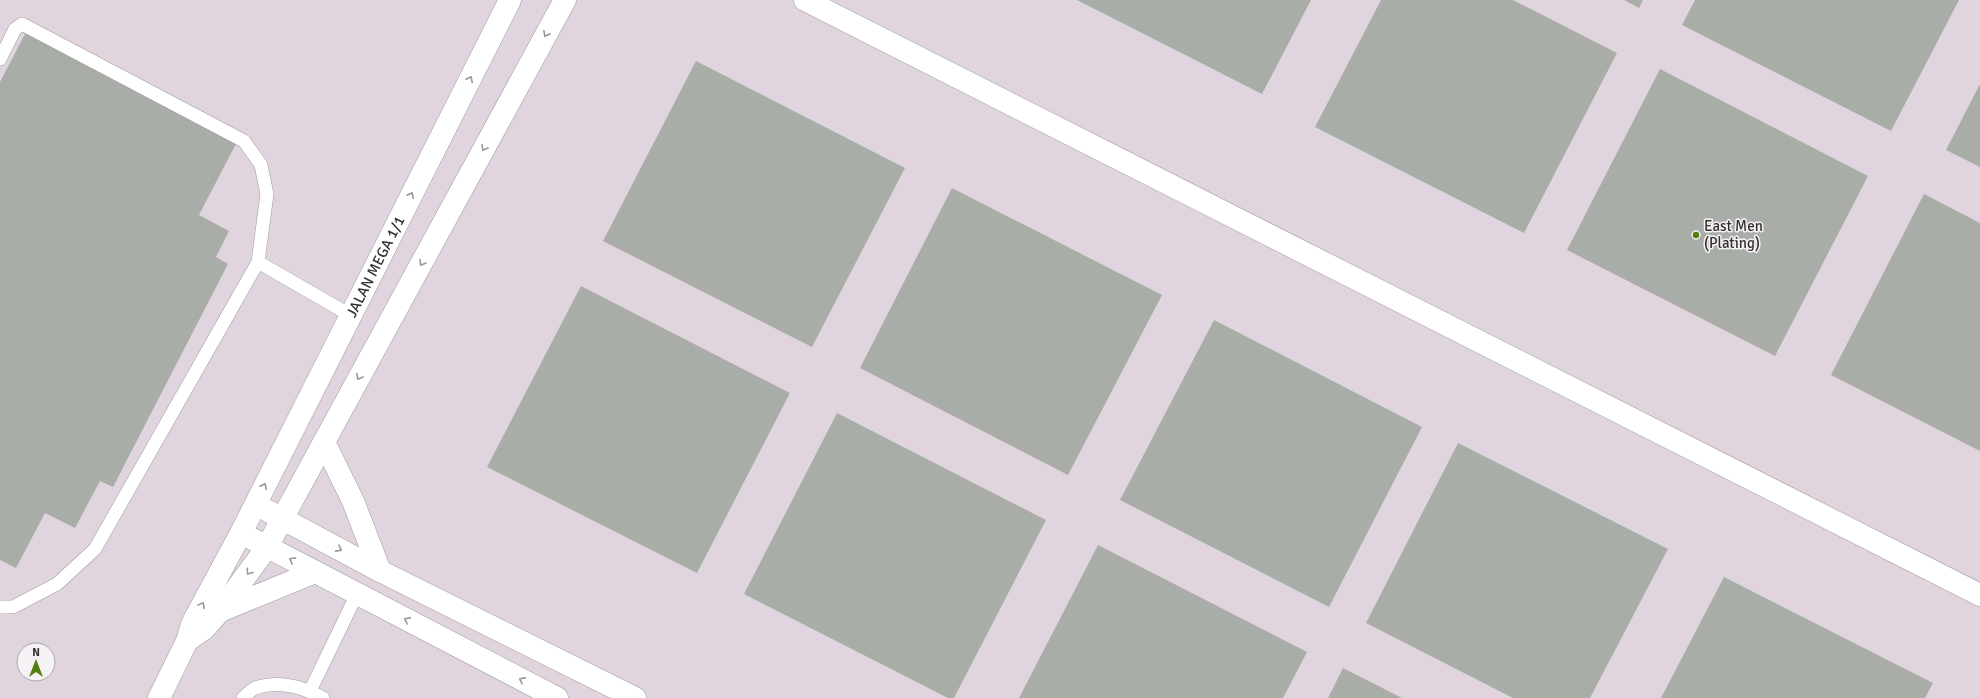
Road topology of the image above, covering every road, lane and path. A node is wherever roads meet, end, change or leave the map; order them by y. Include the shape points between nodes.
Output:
1 (510, 0) edge
2 (565, 0) edge
3 (804, 0) edge
4 (0, 59) edge
5 (258, 262) junction
6 (350, 315) junction
7 (324, 442) junction
8 (255, 505) junction
9 (281, 518) junction
10 (240, 533) junction
11 (267, 547) junction
12 (380, 571) junction
13 (315, 572) junction
14 (357, 594) junction
15 (1980, 595) edge
16 (0, 607) edge
17 (220, 611) junction
18 (187, 641) junction
19 (310, 691) junction
20 (159, 698) edge
21 (243, 698) edge
22 (323, 698) edge
23 (557, 698) edge
24 (636, 698) edge

6 -> 1 street, JALAN MEGA 1/1
2 -> 7 street
3 - 15 street
4 - 5 lane via 15,29 22,24 244,141 261,165 267,194
5 - 6 lane
5 - 16 lane via 94,549 57,584 13,608
8 -> 6 street, JALAN MEGA 1/1
7 - 9 street
7 - 12 street via 353,501
8 - 9 street
8 - 10 street, JALAN MEGA 1/1
9 - 11 street
9 -> 12 street
10 - 11 street
18 -> 10 street, JALAN MEGA 1/1 via 192,624
13 -> 11 street
11 -> 17 street
12 - 24 street
13 - 14 street
13 - 17 street
14 - 19 lane
23 -> 14 street
17 - 18 street via 204,629
18 - 20 street, JALAN MEGA 1/1
19 - 21 lane via 278,683 254,688
19 - 22 lane

